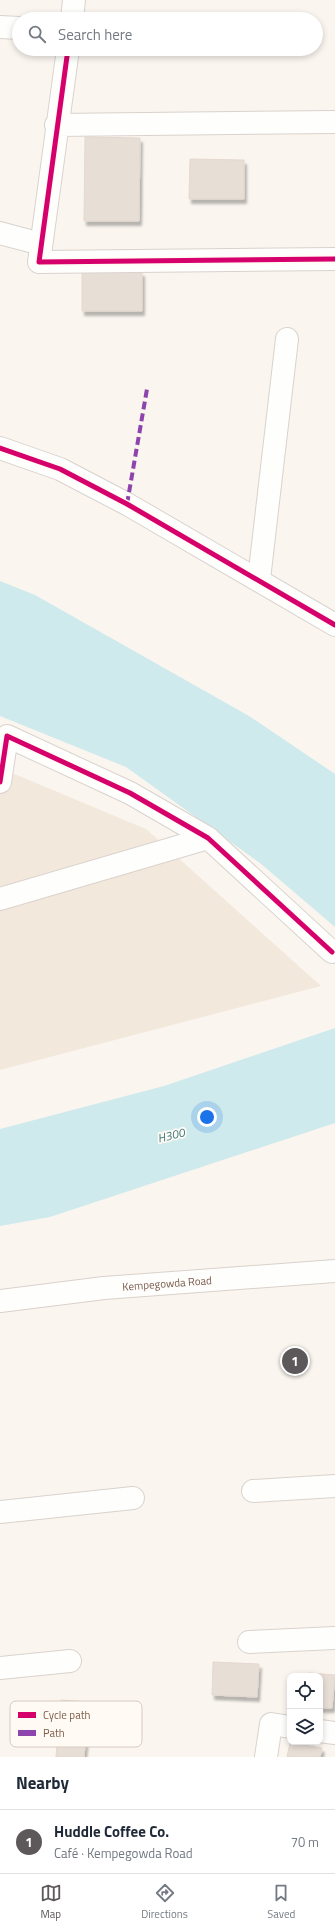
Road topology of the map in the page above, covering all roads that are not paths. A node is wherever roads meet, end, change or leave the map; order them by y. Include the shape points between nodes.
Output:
1 (74, 0) edge
2 (73, 12) edge
3 (0, 27) edge
4 (12, 28) edge
5 (67, 56) edge
6 (335, 122) edge
7 (56, 125) junction
8 (0, 233) edge
9 (41, 244) junction
10 (335, 259) edge
11 (287, 339) dead end
12 (0, 448) edge
13 (259, 579) junction
14 (335, 625) edge
15 (4, 735) edge
16 (0, 782) edge
17 (208, 838) junction
18 (0, 899) edge
19 (332, 952) dead end
20 (335, 1271) edge
21 (0, 1301) edge
22 (335, 1486) edge
23 (253, 1491) dead end
24 (133, 1498) dead end
25 (0, 1512) edge
26 (335, 1638) edge
27 (249, 1642) dead end
28 (70, 1661) dead end
29 (0, 1668) edge
30 (287, 1727) edge
31 (323, 1731) edge
32 (335, 1733) edge
33 (266, 1757) edge

1 - 2 street
3 - 4 street
5 - 7 street
6 - 7 street
7 - 9 street
8 - 9 street
9 - 10 street via 39,262
11 - 13 street
12 - 13 street via 60,469
13 - 14 street
15 - 16 street
15 - 17 street via 130,793
17 - 18 street
17 - 19 street
20 - 21 street, Kempegowda Road via 104,1288
22 - 23 street
24 - 25 street
26 - 27 street
28 - 29 street
30 - 33 street via 271,1724
31 - 32 street

